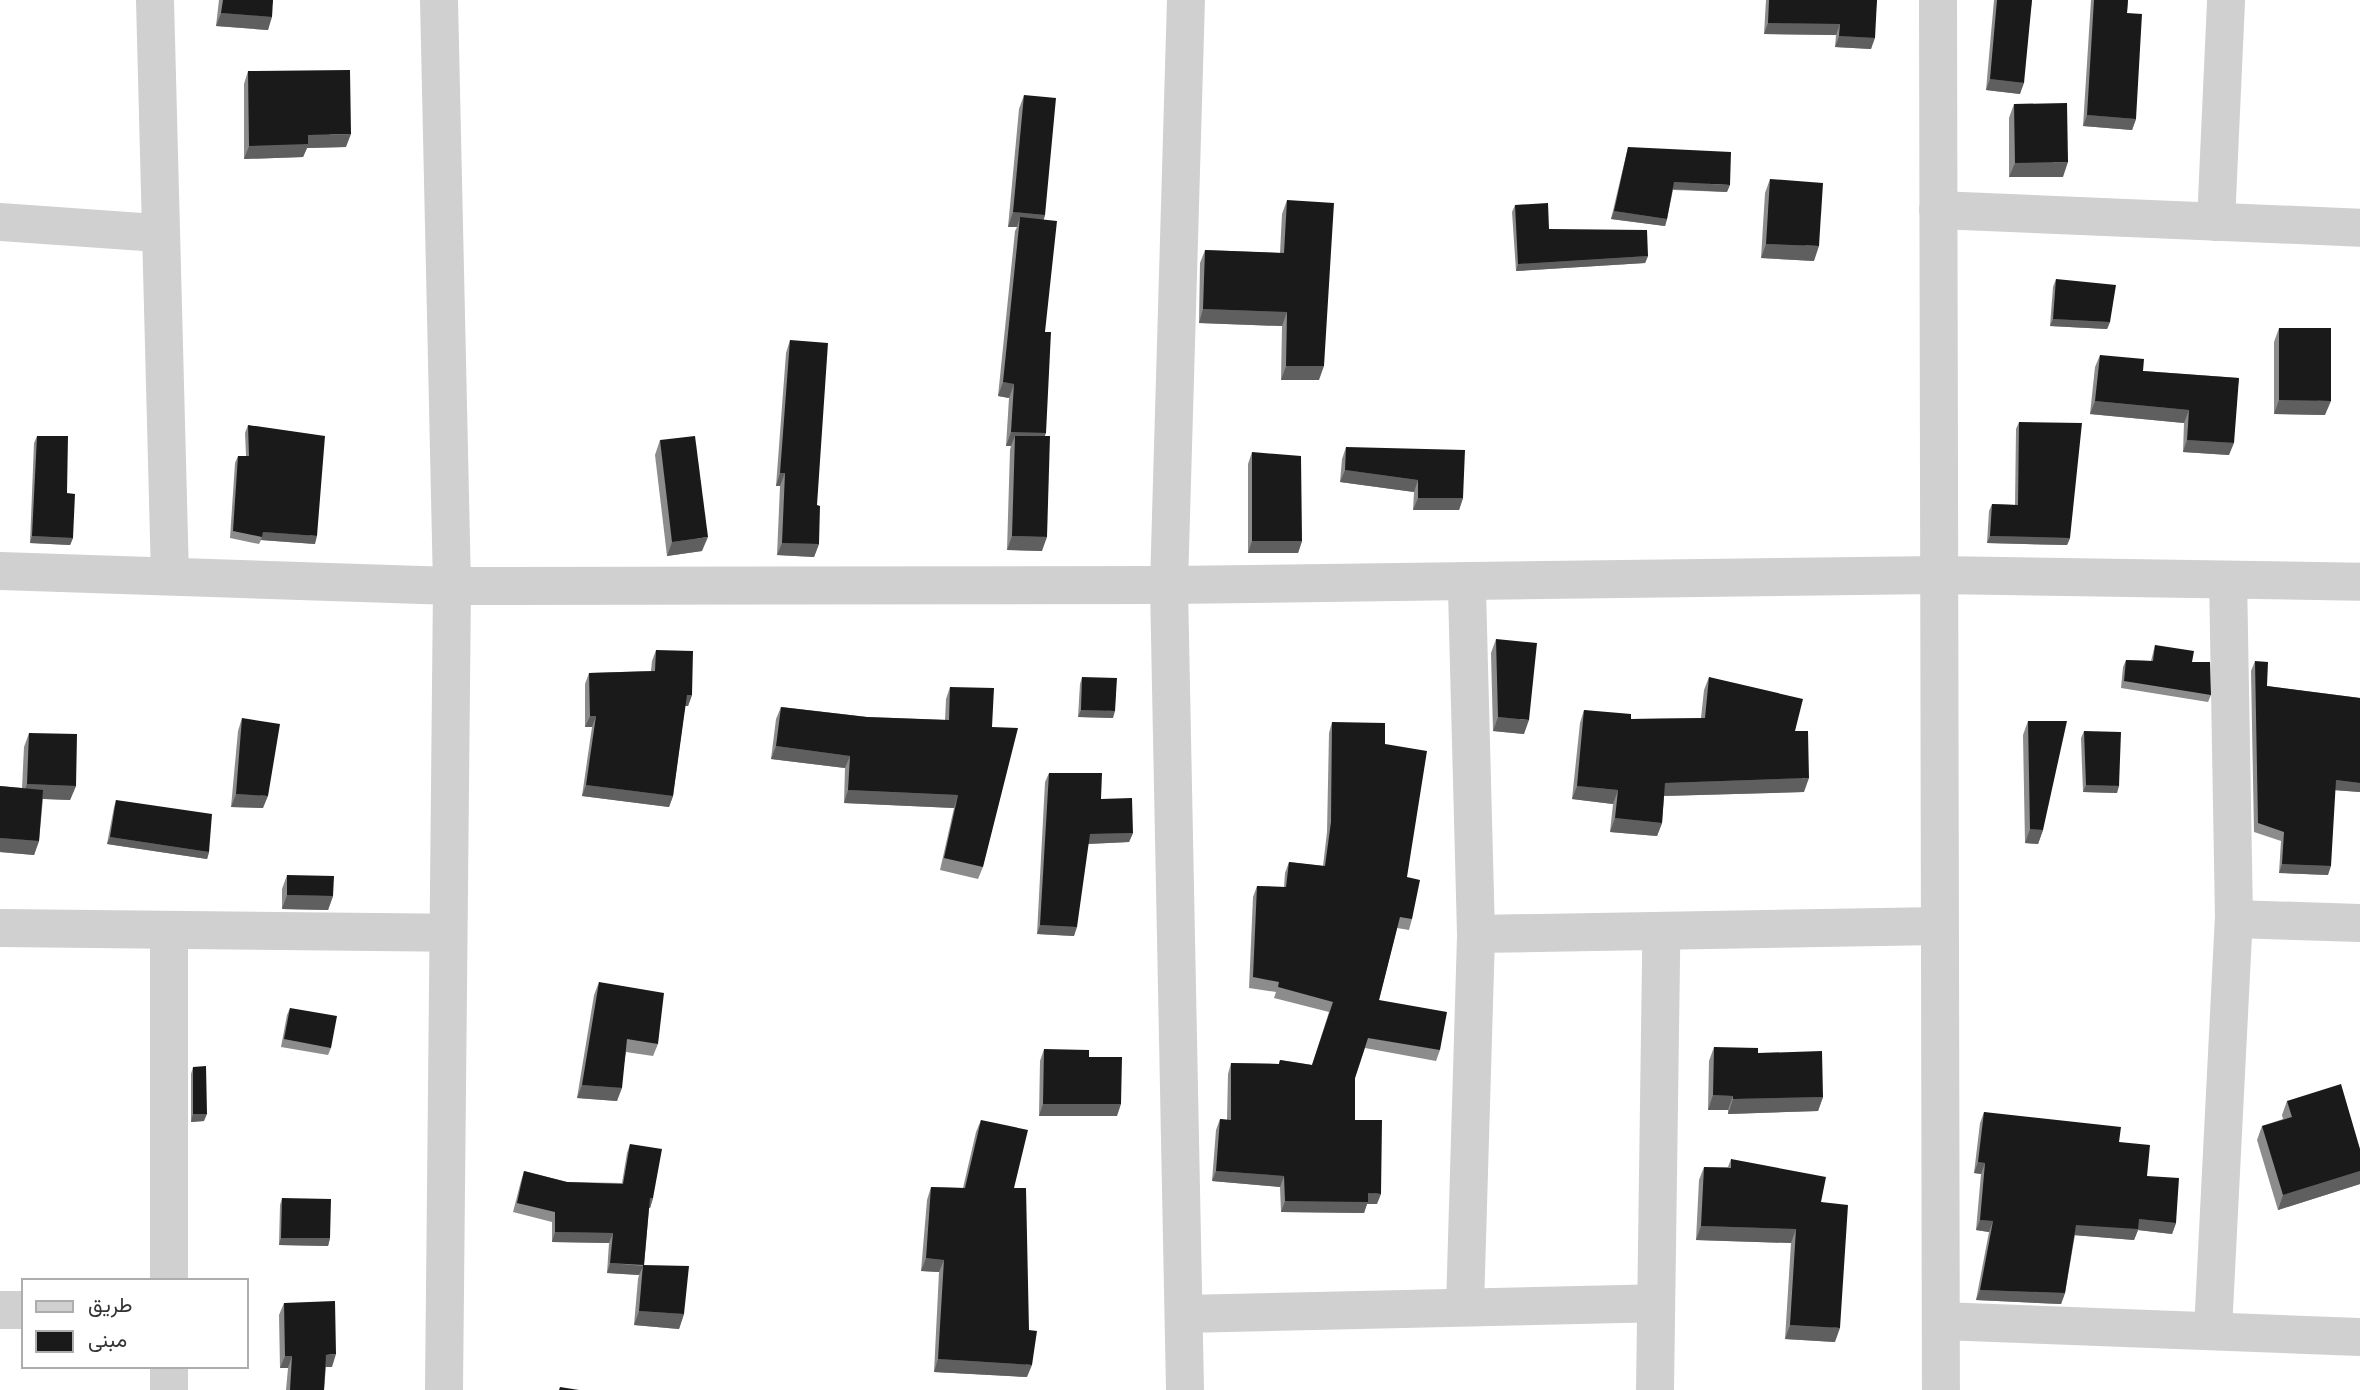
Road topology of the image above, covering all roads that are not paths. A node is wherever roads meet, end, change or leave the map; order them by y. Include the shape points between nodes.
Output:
1 (155, 0) edge
2 (439, 0) edge
3 (1186, 0) edge
4 (1938, 0) edge
5 (2227, 0) edge
6 (1938, 210) junction
7 (0, 222) edge
8 (2216, 222) junction
9 (2360, 228) edge
10 (159, 233) junction
11 (0, 571) edge
12 (1937, 575) junction
13 (170, 576) junction
14 (2228, 580) junction
15 (1467, 581) junction
16 (2360, 582) edge
17 (1169, 585) junction
18 (453, 586) junction
19 (2234, 919) junction
20 (2360, 923) edge
21 (1939, 926) junction
22 (0, 928) edge
23 (169, 931) junction
24 (449, 933) junction
25 (1476, 934) junction
26 (1661, 934) junction
27 (169, 1278) edge
28 (1655, 1303) junction
29 (1465, 1307) junction
30 (0, 1310) edge
31 (21, 1310) edge
32 (1184, 1314) junction
33 (1941, 1321) junction
34 (2213, 1330) junction
35 (2360, 1337) edge
36 (169, 1369) edge
37 (169, 1390) edge
38 (444, 1390) edge
39 (1185, 1390) edge
40 (1655, 1390) edge
41 (1941, 1390) edge

1 - 10 street
2 - 18 street
3 - 17 street
4 - 6 street
5 - 8 street
6 - 8 street
6 - 12 street
7 - 10 street
8 - 9 street
10 - 13 street
11 - 13 street
12 - 14 street
12 - 15 street
12 - 21 street
13 - 18 street
14 - 16 street
14 - 19 street
15 - 17 street
15 - 25 street
17 - 18 street
17 - 32 street
18 - 24 street
19 - 20 street
19 - 34 street
21 - 26 street
21 - 33 street
22 - 23 street
23 - 24 street
23 - 27 street
24 - 38 street
25 - 26 street
25 - 29 street
26 - 28 street
28 - 29 street
28 - 40 street
29 - 32 street
30 - 31 street
32 - 39 street
33 - 34 street
33 - 41 street
34 - 35 street
36 - 37 street

